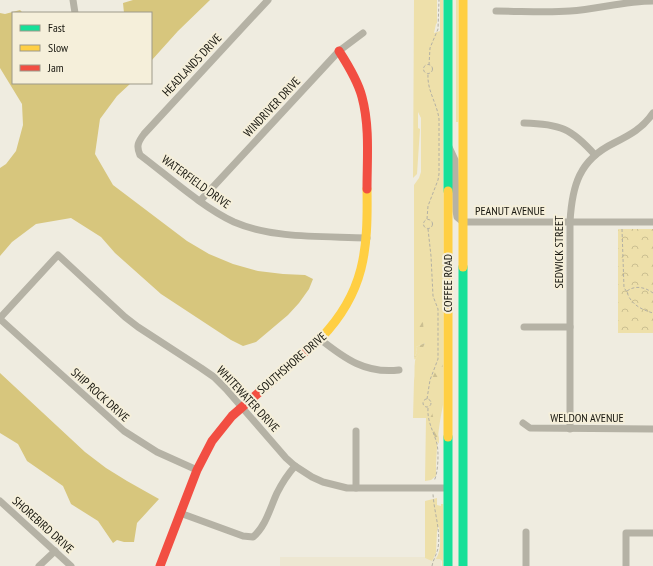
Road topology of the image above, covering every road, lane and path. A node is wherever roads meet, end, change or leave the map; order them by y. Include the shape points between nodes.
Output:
1 (73, 0) edge
2 (268, 0) edge
3 (438, 0) edge
4 (448, 0) edge
5 (463, 0) edge
6 (653, 1) edge
7 (75, 12) edge
8 (496, 12) dead end
9 (363, 33) dead end
10 (339, 51) junction
11 (429, 65) junction
12 (428, 74) junction
13 (653, 113) edge
14 (524, 124) dead end
15 (448, 145) junction
16 (137, 148) joint
17 (595, 155) junction
18 (200, 201) junction
19 (427, 219) junction
20 (463, 222) junction
21 (570, 222) junction
22 (653, 222) edge
23 (622, 228) dead end
24 (428, 229) junction
25 (367, 238) junction
26 (627, 291) junction
27 (653, 293) edge
28 (653, 312) edge
29 (0, 319) edge
30 (524, 327) dead end
31 (570, 327) junction
32 (320, 339) junction
33 (399, 370) dead end
34 (427, 399) junction
35 (242, 407) junction
36 (428, 408) junction
37 (523, 423) dead end
38 (570, 428) junction
39 (653, 429) edge
40 (356, 431) dead end
41 (295, 466) junction
42 (197, 470) junction
43 (356, 488) junction
44 (433, 488) junction
45 (447, 488) junction
46 (0, 501) edge
47 (180, 513) junction
48 (526, 532) dead end
49 (653, 533) edge
50 (55, 551) junction
51 (39, 566) edge
52 (71, 566) edge
53 (160, 566) edge
54 (432, 566) edge
55 (448, 566) edge
56 (463, 566) edge
57 (526, 566) edge
58 (626, 566) edge

1 - 7 street
2 - 16 street, HEADLANDS DRIVE via 144,134
3 - 11 path via 438,29 430,48
4 - 15 main road, COFFEE ROAD
5 - 20 main road, COFFEE ROAD
6 - 8 street via 619,3 569,12
9 - 10 street, WINDRIVER DRIVE
10 - 18 street, WINDRIVER DRIVE
10 - 25 main road, SOUTHSHORE DRIVE via 358,83 365,113
11 - 12 path via 432,70
11 - 12 path via 424,69
12 - 19 path via 430,91 439,119 439,174 428,206
13 - 17 street, SEDWICK STREET via 635,132
14 - 17 street via 547,124 563,128 581,140
15 - 20 street via 455,160 457,217
15 - 45 main road, COFFEE ROAD
16 - 18 street, WATERFIELD DRIVE via 140,155
17 - 21 street, SEDWICK STREET via 581,171 576,182
18 - 25 street, WATERFIELD DRIVE via 234,222 265,231
19 - 24 path via 423,225
19 - 24 path via 432,224
20 - 21 street, PEANUT AVENUE
20 - 56 main road, COFFEE ROAD
21 - 22 street, PEANUT AVENUE
21 - 31 street, SEDWICK STREET
23 - 26 path via 623,283
24 - 34 path via 433,296 438,309 438,359 430,380
25 - 32 main road, SOUTHSHORE DRIVE via 364,260 355,288 340,317
26 - 27 path via 641,287
26 - 28 path via 629,298 636,305
29 - 35 street, WHITEWATER DRIVE via 58,255 138,327 214,377
29 - 42 street, SHIP ROCK DRIVE via 124,431 157,452
30 - 31 street
31 - 38 street, SEDWICK STREET
32 - 33 street via 347,358 374,370
32 - 35 main road, SOUTHSHORE DRIVE
34 - 36 path via 431,401
34 - 36 path via 423,403
35 - 41 street, WHITEWATER DRIVE
35 - 42 main road, SOUTHSHORE DRIVE via 221,428
36 - 44 path via 430,425 437,445 437,476
37 - 38 street, WELDON AVENUE via 530,428
38 - 39 street, WELDON AVENUE
40 - 43 street
41 - 43 street, WHITEWATER DRIVE via 312,477 334,486
41 - 47 street via 283,481 260,531 253,537 243,536
42 - 47 main road, SOUTHSHORE DRIVE
43 - 44 street, WHITEWATER DRIVE
44 - 45 street, WHITEWATER DRIVE
44 - 54 path via 438,547
45 - 55 main road, COFFEE ROAD
46 - 50 street, SHOREBIRD DRIVE
47 - 53 main road, SOUTHSHORE DRIVE
48 - 57 street
49 - 58 street via 626,533
50 - 51 street
50 - 52 street, SHOREBIRD DRIVE

